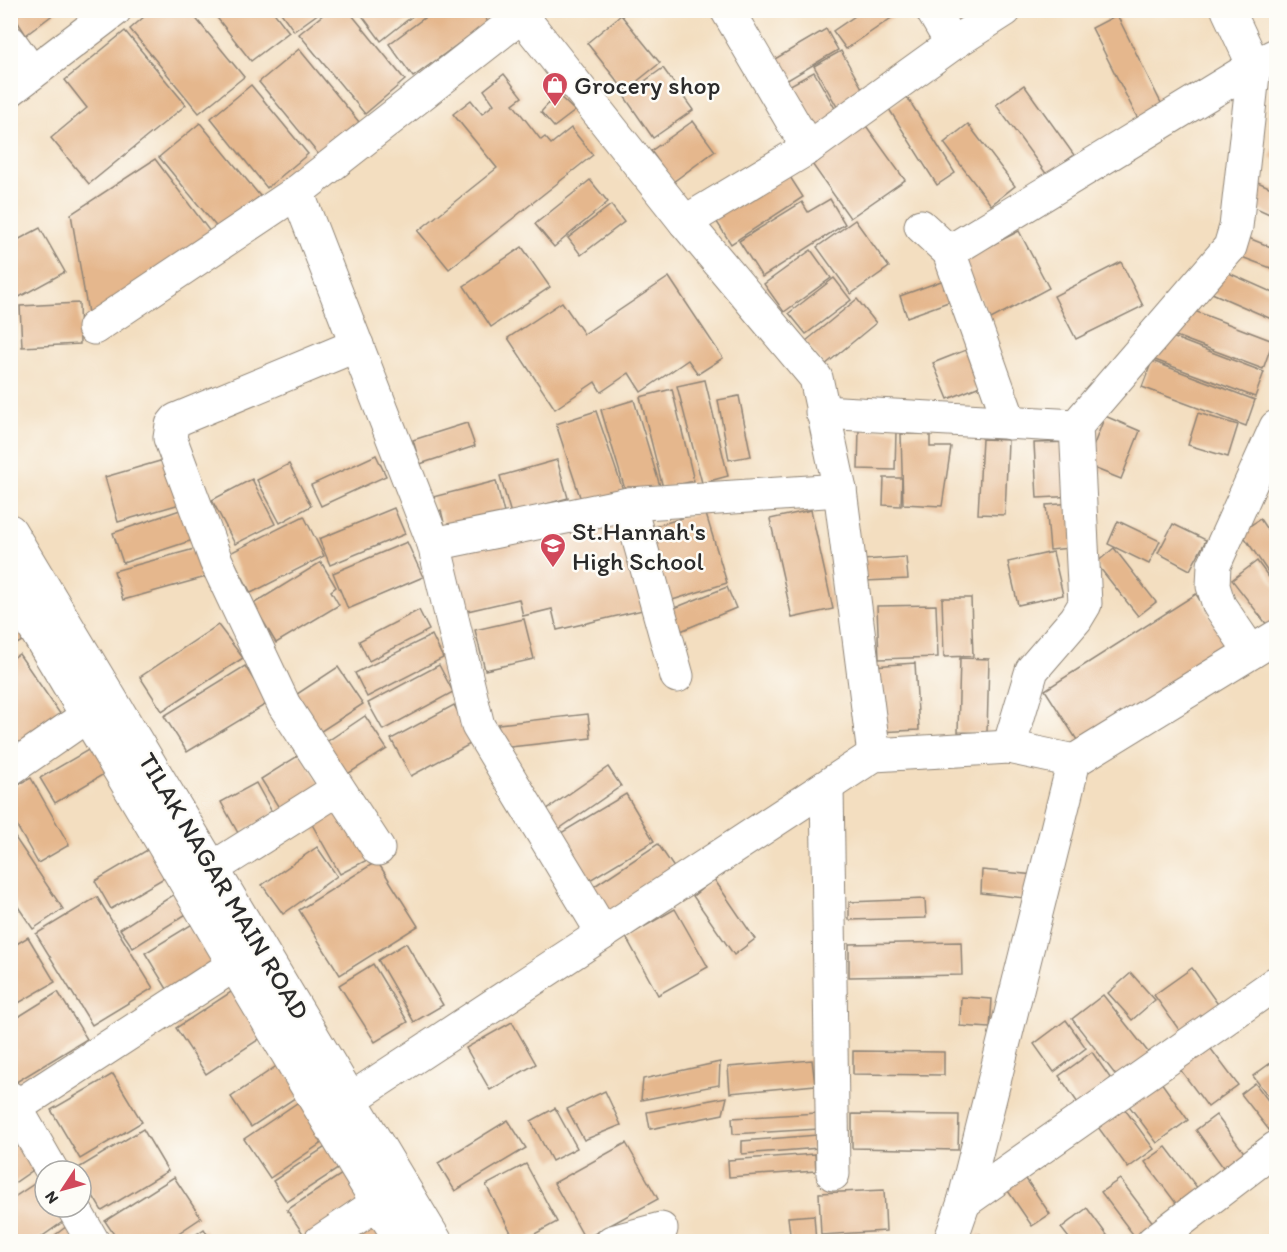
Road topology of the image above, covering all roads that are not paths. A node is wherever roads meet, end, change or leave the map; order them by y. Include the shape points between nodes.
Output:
1 (115, 10) edge
2 (727, 10) edge
3 (932, 10) edge
4 (1005, 10) edge
5 (1228, 10) edge
6 (522, 12) edge
7 (10, 42) edge
8 (952, 44) junction
9 (1265, 60) edge
10 (21, 81) edge
11 (807, 148) junction
12 (297, 192) junction
13 (685, 222) junction
14 (921, 226) dead end
15 (949, 252) junction
16 (94, 328) dead end
17 (357, 345) junction
18 (822, 412) junction
19 (1010, 423) junction
20 (1076, 426) junction
21 (1276, 427) edge
22 (840, 490) junction
23 (629, 504) junction
24 (10, 531) edge
25 (434, 544) junction
26 (10, 588) edge
27 (1264, 644) edge
28 (677, 676) dead end
29 (88, 715) junction
30 (1009, 747) junction
31 (874, 755) junction
32 (1074, 761) junction
33 (10, 770) edge
34 (827, 787) junction
35 (338, 789) junction
36 (378, 849) dead end
37 (213, 868) junction
38 (603, 933) junction
39 (234, 965) junction
40 (1276, 983) edge
41 (12, 1106) edge
42 (339, 1108) junction
43 (1276, 1148) edge
44 (45, 1159) edge
45 (833, 1174) dead end
46 (964, 1202) junction
47 (378, 1203) junction
48 (80, 1219) edge
49 (661, 1230) dead end
50 (93, 1242) edge
51 (320, 1242) edge
52 (402, 1242) edge
53 (436, 1242) edge
54 (612, 1242) edge
55 (950, 1242) edge
56 (1153, 1242) edge

1 - 10 street
2 - 11 street
3 - 8 street
4 - 8 street
5 - 9 street
6 - 12 street
6 - 13 street
7 - 10 street
8 - 11 street
9 - 15 street
9 - 20 street via 1230,247
11 - 13 street
12 - 16 street
12 - 17 street
13 - 18 street via 816,378
14 - 15 street
15 - 19 street
17 - 25 street
17 - 35 street via 176,420 170,431 216,561 249,633 284,705
18 - 19 street
18 - 22 street
19 - 20 street
20 - 30 street via 1085,604 1032,670
21 - 27 street via 1214,565 1213,586 1219,605
22 - 23 street
22 - 31 street
23 - 25 street
23 - 28 street
24 - 37 street, TILAK NAGAR MAIN ROAD
25 - 38 street via 478,726
26 - 29 street, TILAK NAGAR MAIN ROAD
27 - 32 street
29 - 33 street
29 - 39 street, TILAK NAGAR MAIN ROAD
30 - 31 street
30 - 32 street
31 - 34 street
32 - 46 street
34 - 38 street
34 - 45 street
35 - 36 street
35 - 37 street
37 - 42 street, TILAK NAGAR MAIN ROAD
38 - 42 street
39 - 41 street
39 - 42 street, TILAK NAGAR MAIN ROAD
40 - 46 street
41 - 44 street
42 - 47 street, TILAK NAGAR MAIN ROAD
42 - 53 street, TILAK NAGAR MAIN ROAD
43 - 56 street
46 - 55 street
47 - 51 street
47 - 52 street, TILAK NAGAR MAIN ROAD
48 - 50 street
49 - 54 street

